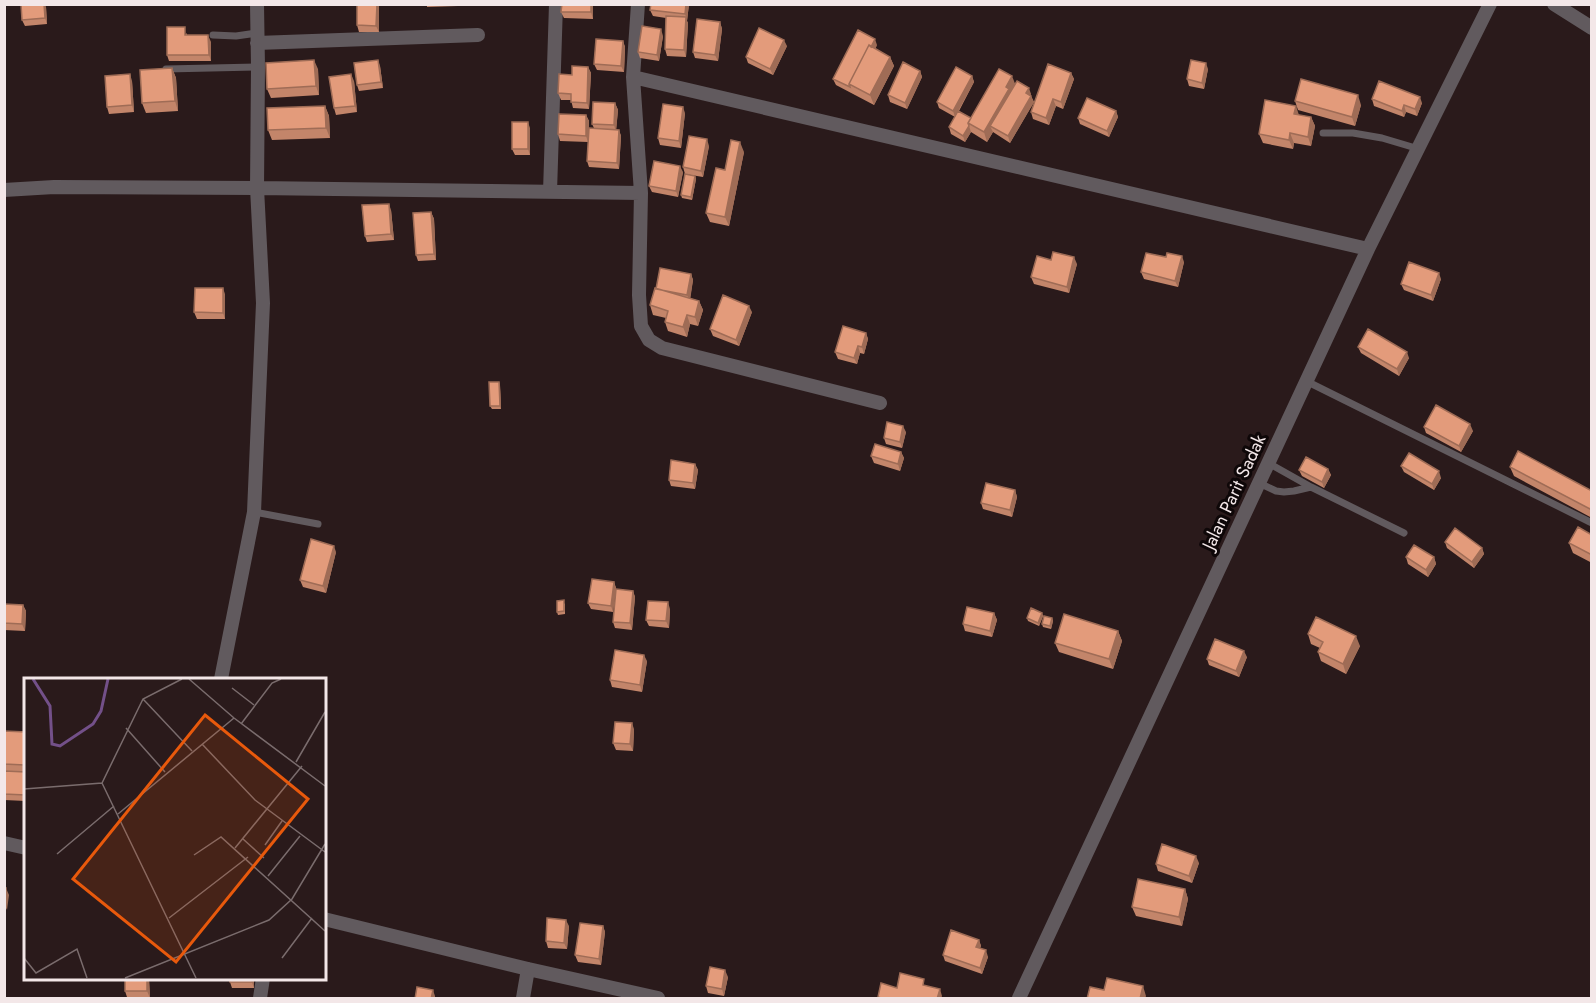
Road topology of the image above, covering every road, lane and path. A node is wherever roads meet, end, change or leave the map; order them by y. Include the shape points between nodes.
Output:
1 (257, 4) edge
2 (556, 4) edge
3 (638, 4) edge
4 (1490, 4) edge
5 (1554, 4) edge
6 (1592, 28) edge
7 (213, 35) dead end
8 (478, 36) dead end
9 (257, 38) junction
10 (258, 67) junction
11 (166, 69) edge
12 (633, 77) junction
13 (1323, 132) dead end
14 (1419, 149) junction
15 (257, 188) junction
16 (4, 190) edge
17 (550, 192) junction
18 (641, 193) junction
19 (1368, 249) junction
20 (1305, 381) junction
21 (880, 403) dead end
22 (1268, 463) junction
23 (1259, 483) junction
24 (1311, 487) junction
25 (254, 512) junction
26 (1592, 523) edge
27 (318, 524) dead end
28 (1404, 533) dead end
29 (221, 678) edge
30 (4, 843) edge
31 (24, 848) edge
32 (326, 919) edge
33 (528, 969) junction
34 (263, 979) edge
35 (260, 999) edge
36 (523, 999) edge
37 (658, 999) edge
38 (1019, 999) edge

1 - 9 street
2 - 17 street
3 - 12 street
4 - 14 street, Jalan Parit Sadak
5 - 6 street
7 - 9 lane
8 - 9 street
9 - 10 street
10 - 11 lane
10 - 15 street
12 - 18 street
12 - 19 street
13 - 14 lane via 1382,138
14 - 19 street, Jalan Parit Sadak
15 - 16 street
15 - 17 street
15 - 25 street via 262,303
17 - 18 street
18 - 21 street via 639,295 641,326 649,340 662,348
19 - 20 street, Jalan Parit Sadak
20 - 22 street, Jalan Parit Sadak
20 - 26 lane
22 - 23 street, Jalan Parit Sadak
22 - 24 lane
23 - 24 lane via 1284,492
23 - 38 street, Jalan Parit Sadak
24 - 28 lane
25 - 27 lane
25 - 29 street
30 - 31 street
32 - 33 street
33 - 36 street
33 - 37 street
34 - 35 street

